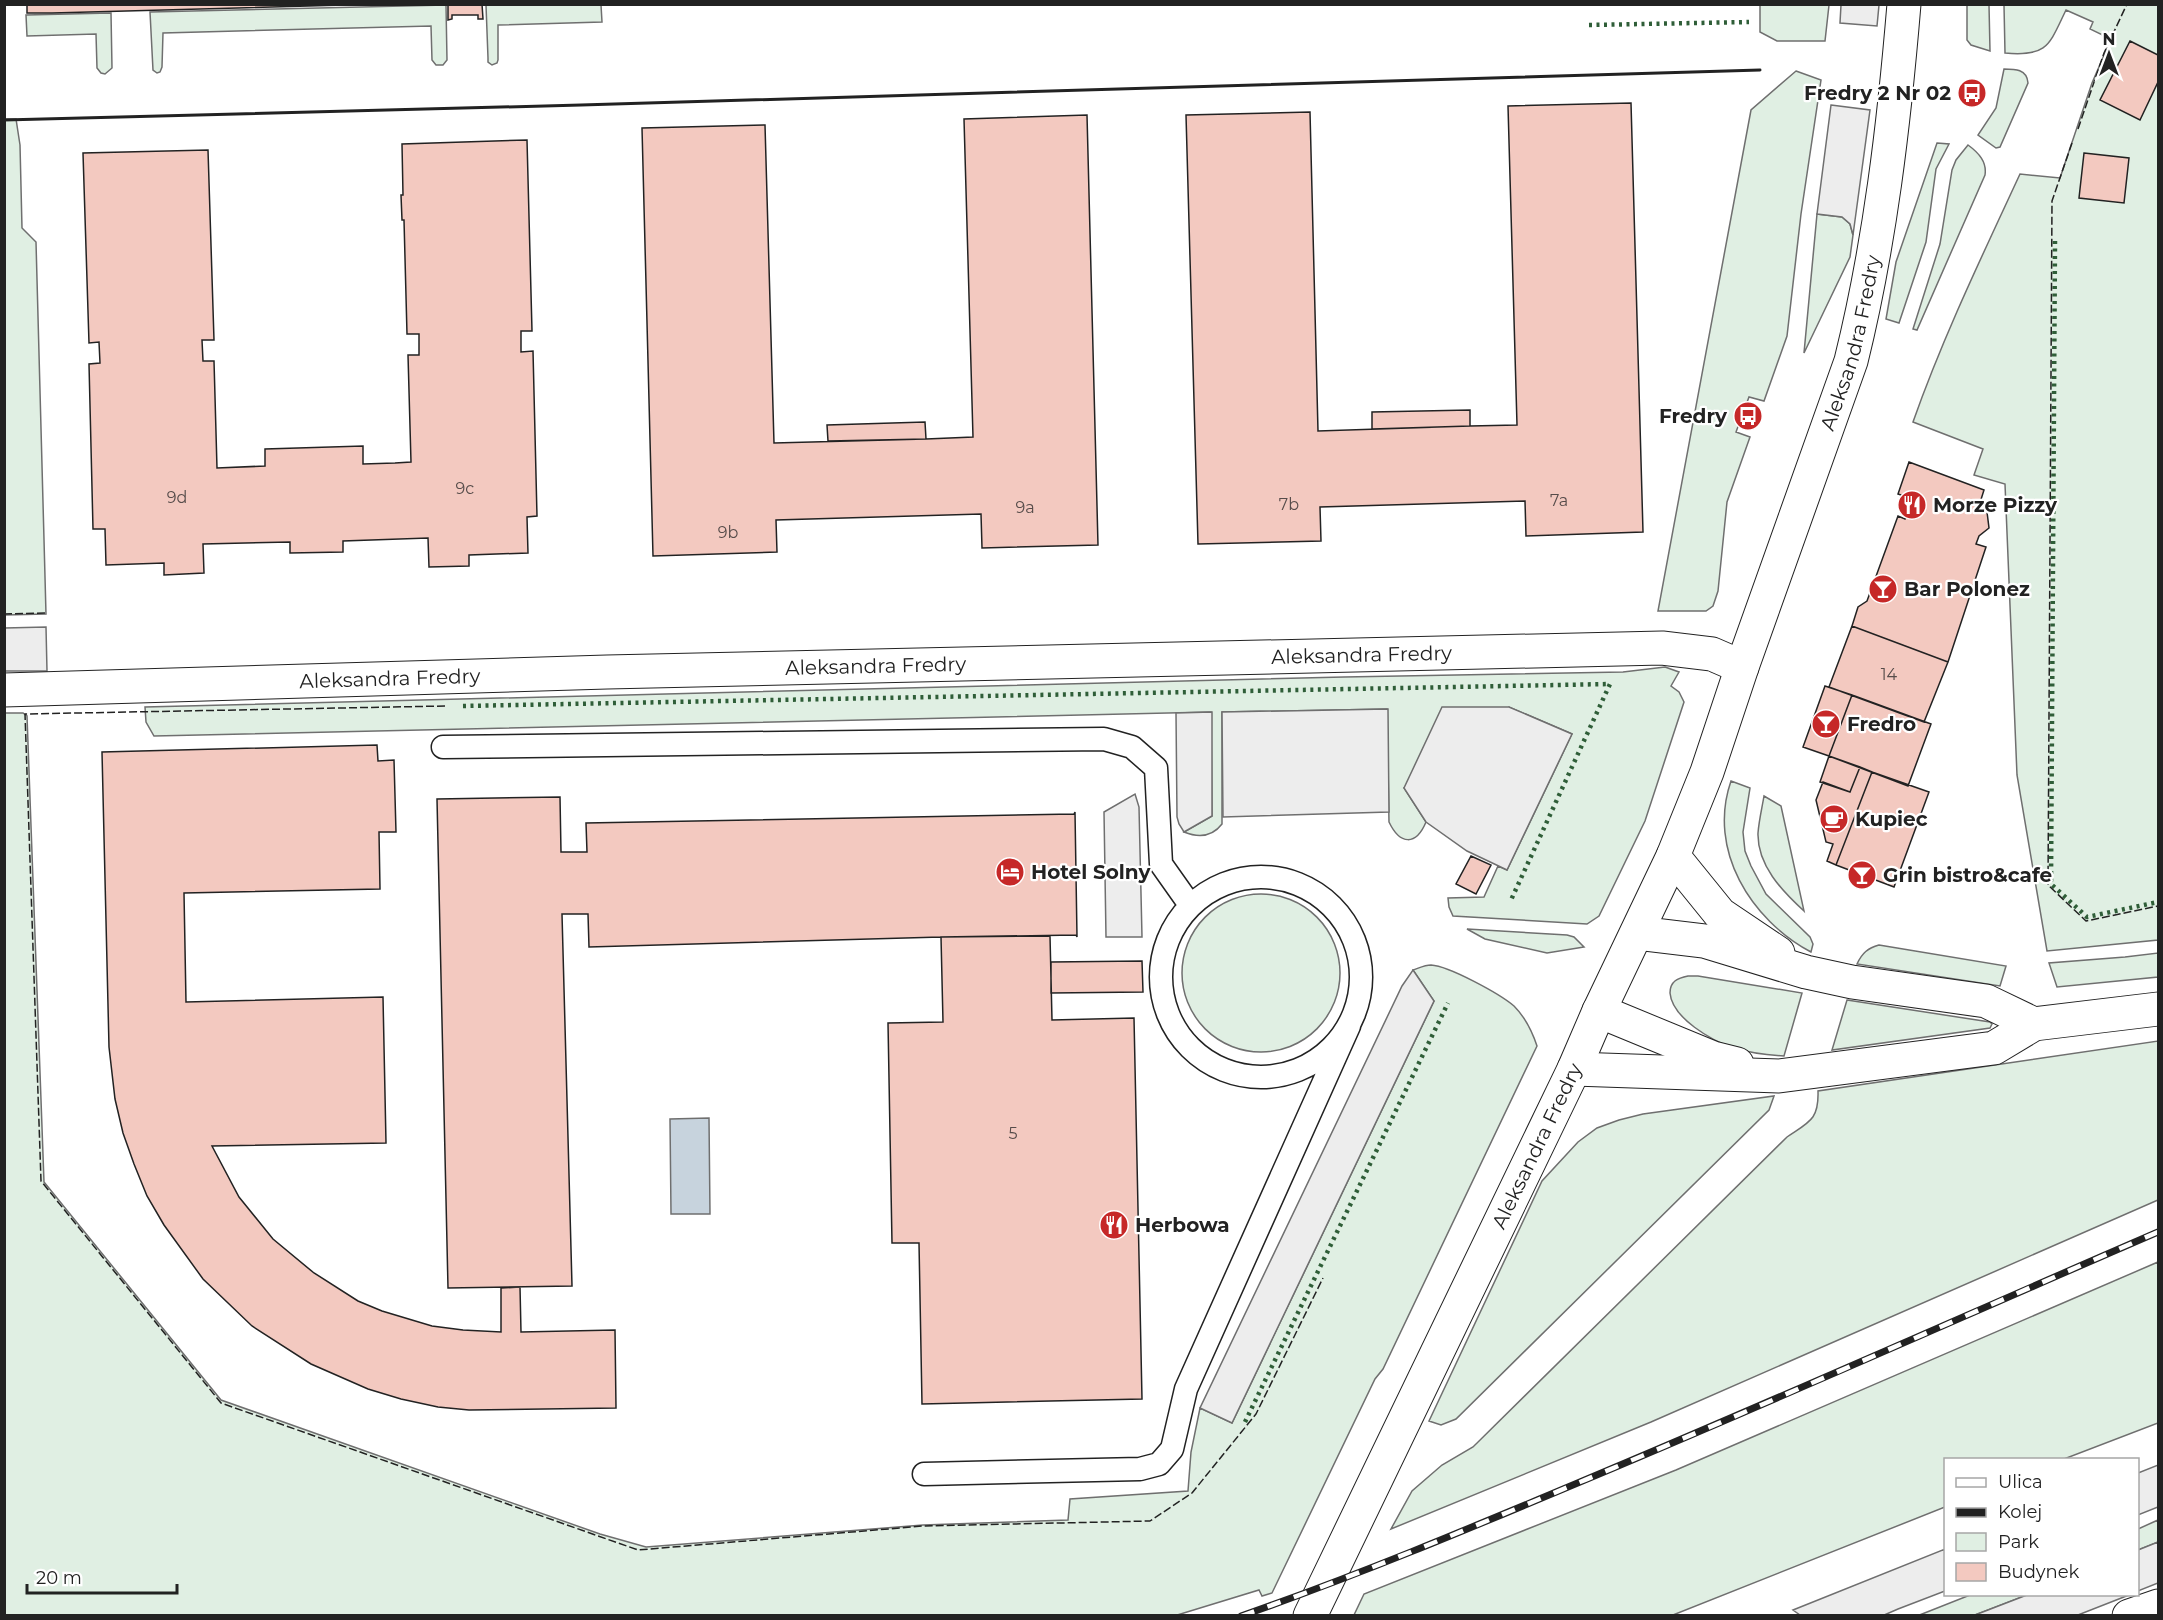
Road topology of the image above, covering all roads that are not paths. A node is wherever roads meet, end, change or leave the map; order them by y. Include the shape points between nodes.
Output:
1 (1905, 4) edge
2 (1742, 666) junction
3 (4, 690) edge
4 (443, 747) dead end
5 (1673, 856) junction
6 (1190, 905) junction
7 (1637, 933) junction
8 (1806, 972) junction
9 (2158, 1009) edge
10 (1599, 1011) junction
11 (2034, 1024) junction
12 (1349, 1026) junction
13 (1574, 1069) junction
14 (1779, 1076) junction
15 (924, 1474) dead end
16 (2158, 1606) edge
17 (1310, 1616) edge
18 (2129, 1616) edge

1 - 2 street, Aleksandra Fredry via 1882,203 1851,361
2 - 3 street, Aleksandra Fredry via 1712,654 1662,648
2 - 5 street, Aleksandra Fredry via 1718,743
4 - 6 lane via 1104,739 1132,747 1156,768 1161,864
5 - 7 street, Aleksandra Fredry
5 - 8 street via 1720,914
6 - 12 lane via 1217,887 1249,878 1282,879 1312,891 1338,912 1355,941 1361,969 1360,989
6 - 12 lane via 1170,933 1160,966 1162,1001 1176,1032 1200,1058 1230,1073 1264,1077 1298,1071 1327,1053
7 - 8 street via 1704,941
7 - 10 street, Aleksandra Fredry
8 - 11 street via 1986,1001
9 - 11 street
10 - 13 street, Aleksandra Fredry
10 - 14 street via 1713,1058
11 - 14 street via 1994,1047
12 - 15 lane via 1186,1389 1172,1449 1159,1464 1140,1469
13 - 14 street
13 - 17 street, Aleksandra Fredry
16 - 18 street

